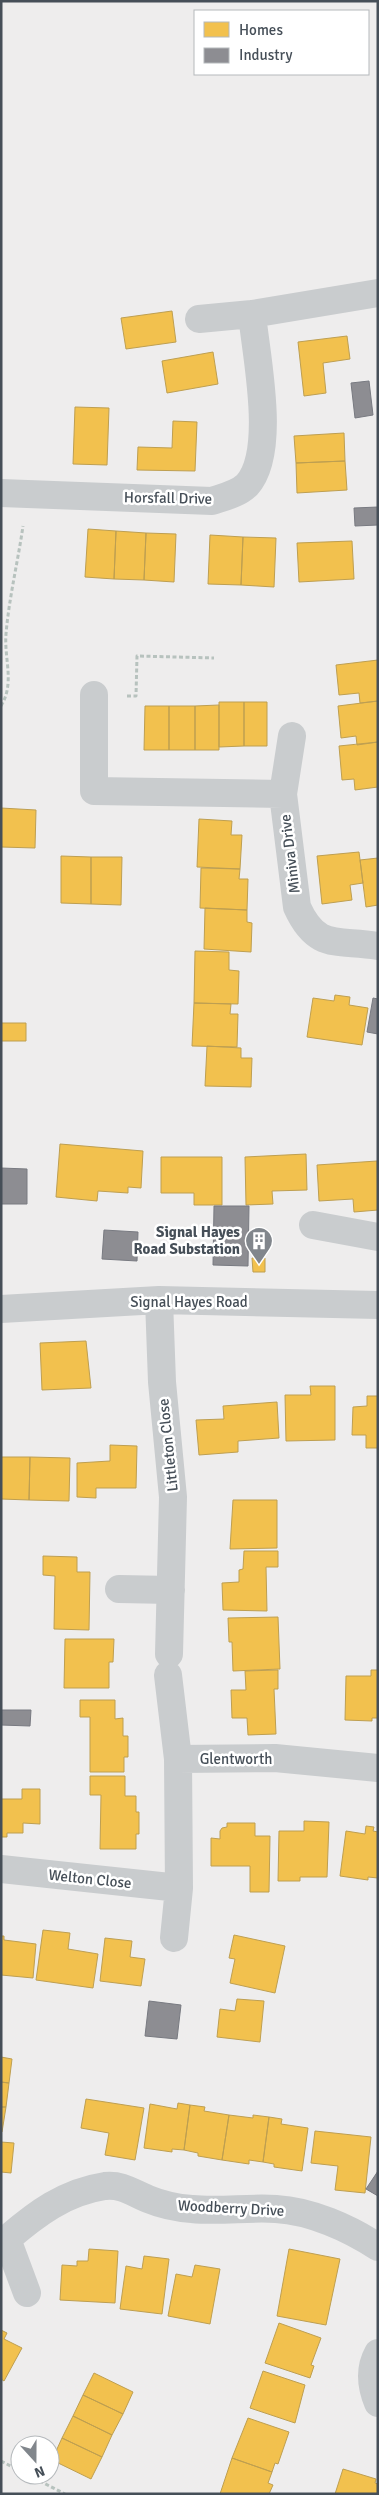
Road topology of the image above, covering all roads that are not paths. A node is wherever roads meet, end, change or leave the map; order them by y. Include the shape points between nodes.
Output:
1 (378, 293) edge
2 (252, 314) junction
3 (198, 319) dead end
4 (1, 493) edge
5 (94, 695) road end
6 (292, 736) dead end
7 (283, 794) junction
8 (378, 946) edge
9 (313, 1225) dead end
10 (378, 1237) edge
11 (159, 1300) junction
12 (378, 1305) edge
13 (1, 1308) edge
14 (119, 1589) dead end
15 (171, 1590) junction
16 (168, 1665) joint
17 (178, 1759) junction
18 (378, 1768) edge
19 (1, 1869) edge
20 (179, 1888) junction
21 (174, 1938) dead end
22 (4, 2240) edge
23 (378, 2247) edge
24 (27, 2293) dead end
25 (378, 2352) edge
26 (378, 2403) edge

1 - 2 street
2 - 3 street
2 - 4 street, Horsfall Drive via 264,432 258,462 246,486 212,501
5 - 7 street, Miniva Drive via 94,791
6 - 7 street, Miniva Drive
7 - 8 street, Miniva Drive via 293,887 304,924 313,934 326,940
9 - 10 street
11 - 12 street, Signal Hayes Road
11 - 13 street, Signal Hayes Road
11 - 15 street, Littleton Close via 162,1382 173,1497
14 - 15 street
15 - 16 street, Littleton Close
16 - 17 street, Glentworth
17 - 18 street, Glentworth via 275,1758
17 - 20 street
19 - 20 street, Welton Close
20 - 21 street
22 - 23 street, Woodberry Drive via 62,2198 114,2186 149,2200 192,2209 277,2209 320,2218
22 - 24 street, Woodberry Drive
25 - 26 street via 371,2372

